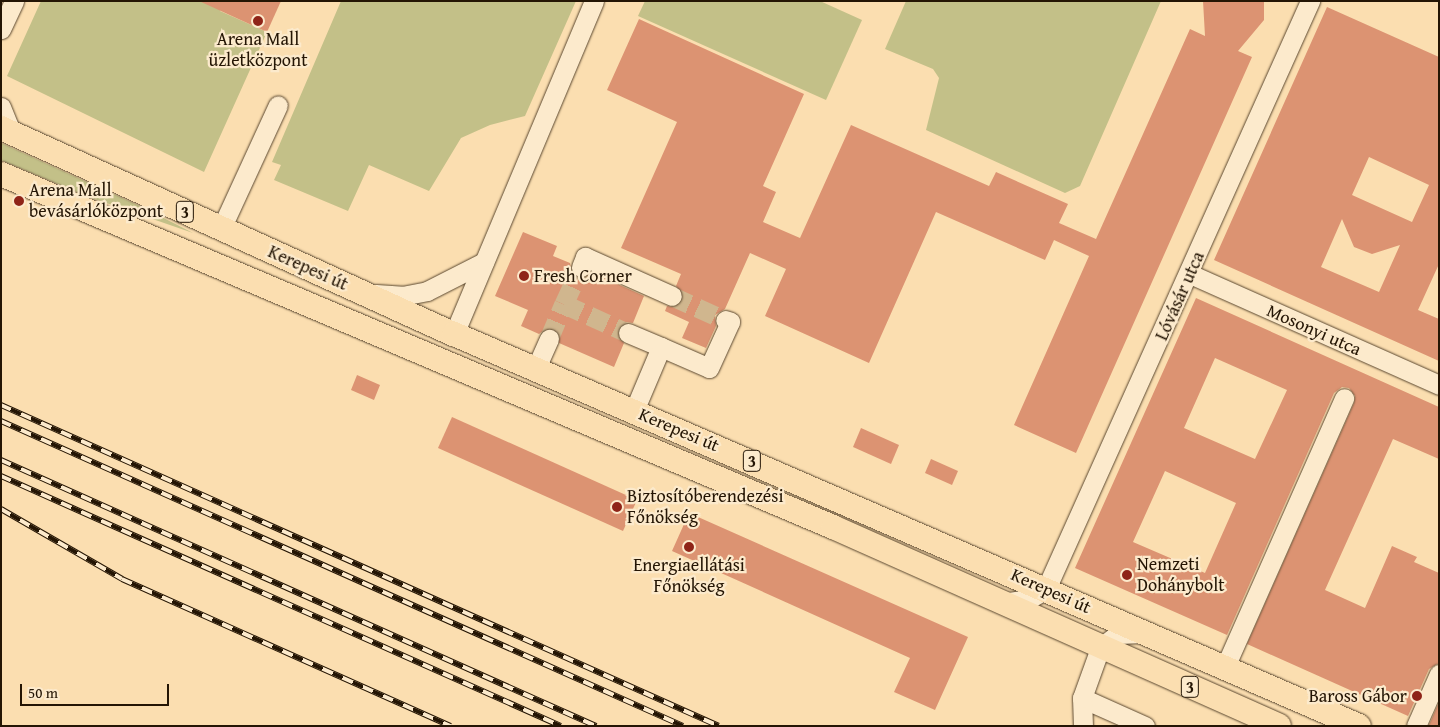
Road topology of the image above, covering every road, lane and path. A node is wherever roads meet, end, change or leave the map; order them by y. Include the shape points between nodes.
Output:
1 (14, 1) edge
2 (594, 1) edge
3 (1310, 1) edge
4 (1, 29) edge
5 (278, 105) dead end
6 (1, 107) edge
7 (6, 130) edge
8 (1, 174) edge
9 (222, 229) junction
10 (484, 262) junction
11 (581, 267) dead end
12 (1190, 274) junction
13 (360, 291) junction
14 (672, 296) tunnel mouth
15 (728, 321) dead end
16 (628, 332) tunnel mouth
17 (454, 334) junction
18 (549, 338) tunnel mouth
19 (661, 347) junction
20 (536, 368) junction
21 (1439, 385) edge
22 (1344, 398) dead end
23 (634, 411) junction
24 (1046, 589) junction
25 (1003, 602) junction
26 (1147, 633) junction
27 (1100, 648) junction
28 (1225, 667) junction
29 (1439, 674) edge
30 (1082, 698) junction
31 (1083, 726) edge
32 (1144, 726) edge
33 (1279, 726) edge
34 (1359, 726) edge
35 (1416, 726) edge

1 - 4 street
2 - 10 street
3 - 12 street, Lóvásár utca
5 - 9 street
6 - 7 street
7 - 9 main road, Kerepesi út / 3
8 - 25 main road, Kerepesi út / 3
9 - 13 main road, Kerepesi út / 3
10 - 13 street via 447,283 414,294 389,296
10 - 17 street
11 - 14 street via 585,257
12 - 21 street, Mosonyi utca
12 - 24 street, Lóvásár utca
13 - 17 main road, Kerepesi út / 3
15 - 19 street via 709,368
16 - 19 street
17 - 20 main road, Kerepesi út / 3
18 - 20 street
19 - 23 street
20 - 23 main road, Kerepesi út / 3
22 - 28 street
23 - 24 main road, Kerepesi út / 3
24 - 25 street via 1029,599
24 - 26 main road, Kerepesi út / 3
25 - 27 main road, Kerepesi út / 3
26 - 27 street via 1118,634
26 - 28 main road, Kerepesi út / 3
27 - 30 street
27 - 33 main road, Kerepesi út / 3
28 - 34 main road, Kerepesi út / 3
29 - 35 street
30 - 31 street
30 - 32 street

